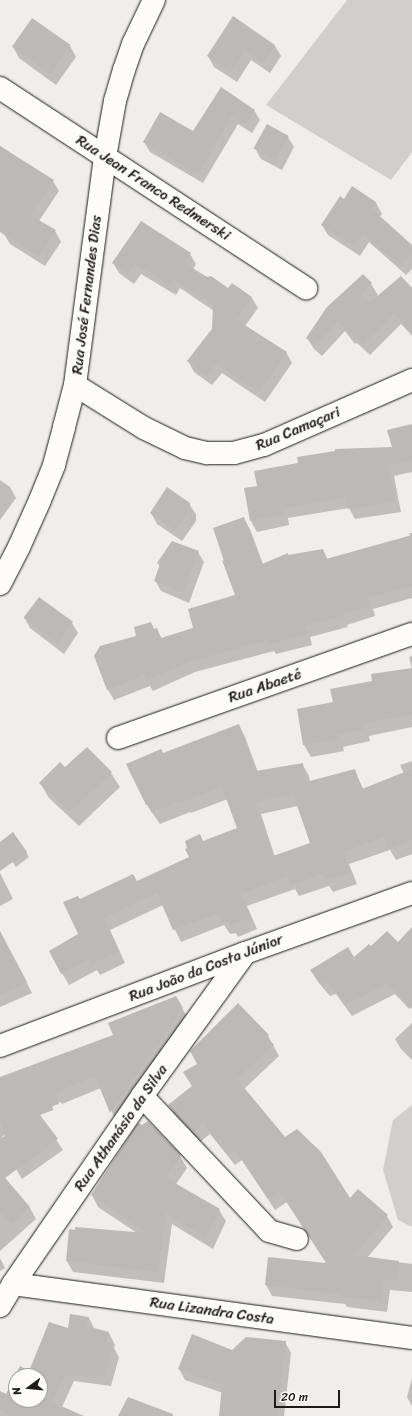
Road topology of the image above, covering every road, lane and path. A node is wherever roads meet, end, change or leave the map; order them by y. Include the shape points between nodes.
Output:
1 (154, 0) edge
2 (0, 88) edge
3 (105, 157) junction
4 (306, 288) dead end
5 (412, 380) edge
6 (75, 385) junction
7 (0, 584) edge
8 (412, 634) edge
9 (118, 738) dead end
10 (412, 893) edge
11 (245, 953) junction
12 (0, 1046) edge
13 (142, 1096) junction
14 (298, 1239) dead end
15 (13, 1284) junction
16 (0, 1306) edge
17 (412, 1338) edge

1 - 3 street, Rua José Fernandes Dias via 124,70 115,101
2 - 3 street, Rua Jean Franco Redmerski
3 - 4 street, Rua Jean Franco Redmerski
3 - 6 street, Rua José Fernandes Dias
5 - 6 street, Rua Camaçari via 264,445 234,453 207,453 185,448 144,428
6 - 7 street, Rua José Fernandes Dias via 54,465 20,547
8 - 9 street, Rua Abaeté
10 - 11 street, Rua João da Costa Júnior
11 - 12 street, Rua João da Costa Júnior
11 - 13 street, Rua Athanásio da Silva
13 - 14 street via 269,1230
13 - 15 street, Rua Athanásio da Silva
15 - 16 street, Rua Athanásio da Silva
15 - 17 street, Rua Lizandra Costa

